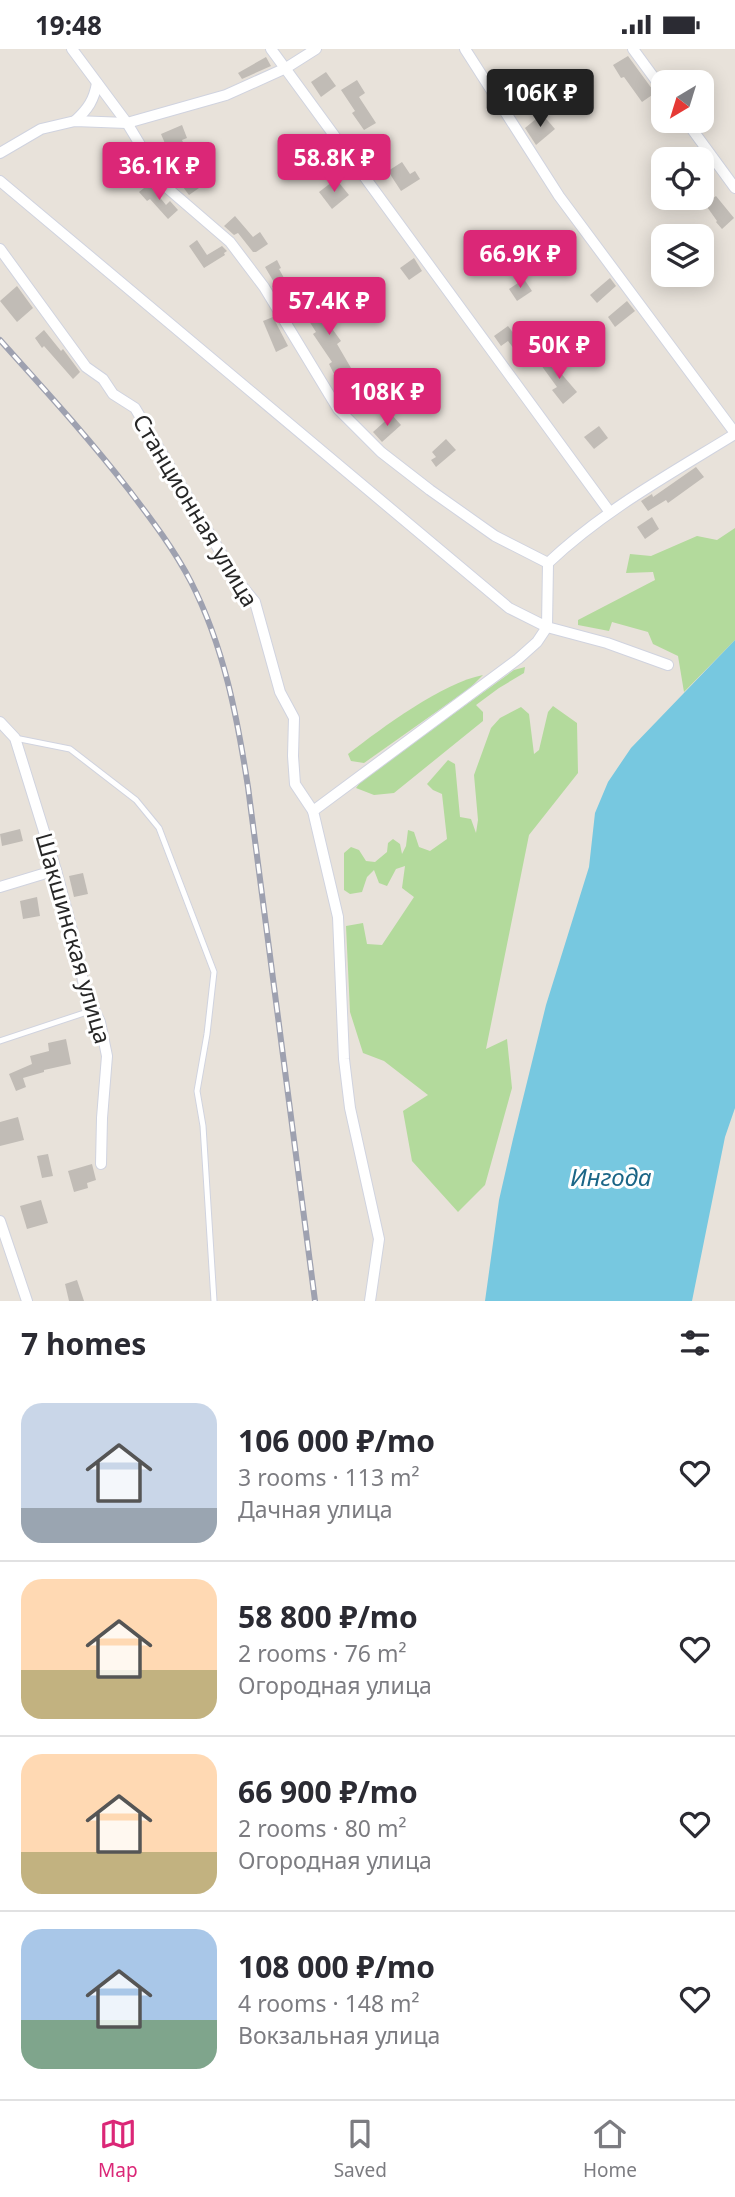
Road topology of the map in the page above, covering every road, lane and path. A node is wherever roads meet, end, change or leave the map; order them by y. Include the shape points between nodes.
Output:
1 (72, 49) edge
2 (271, 49) edge
3 (316, 49) edge
4 (465, 49) edge
5 (633, 49) edge
6 (286, 68) junction
7 (651, 74) edge
8 (97, 83) junction
9 (75, 121) junction
10 (127, 123) junction
11 (695, 133) edge
12 (0, 153) edge
13 (0, 181) edge
14 (735, 188) edge
15 (0, 249) edge
16 (735, 433) edge
17 (609, 511) junction
18 (548, 563) junction
19 (547, 627) junction
20 (668, 665) dead end
21 (0, 722) edge
22 (15, 738) junction
23 (313, 811) junction
24 (56, 870) junction
25 (0, 887) edge
26 (94, 1010) junction
27 (0, 1041) edge
28 (101, 1164) dead end
29 (0, 1221) edge
30 (27, 1301) edge
31 (214, 1301) edge
32 (370, 1301) edge

1 - 8 street
2 - 6 street
3 - 6 street
4 - 16 street via 558,196
5 - 7 street
6 - 10 street via 226,95
6 - 17 street
8 - 9 street via 88,109
8 - 10 street
9 - 10 street
9 - 12 street via 41,129
10 - 18 street via 166,186 230,242 264,287 338,409 430,490 495,536
11 - 14 street
13 - 19 street via 509,608
15 - 23 street, Станционная улица via 86,366 113,394 135,408 237,580 255,602 280,692 294,718 295,784
16 - 17 street
17 - 18 street
18 - 19 street
19 - 20 street
19 - 23 street via 519,659
21 - 22 street, Шакшинская улица
22 - 24 street, Шакшинская улица
22 - 31 lane via 69,749 136,800 159,828 214,972 197,1091 204,1126
23 - 32 street, Станционная улица via 338,917 350,1108 379,1239
24 - 25 street
24 - 26 street, Шакшинская улица via 85,991
26 - 27 lane
26 - 28 street, Шакшинская улица via 107,1055
29 - 30 street

